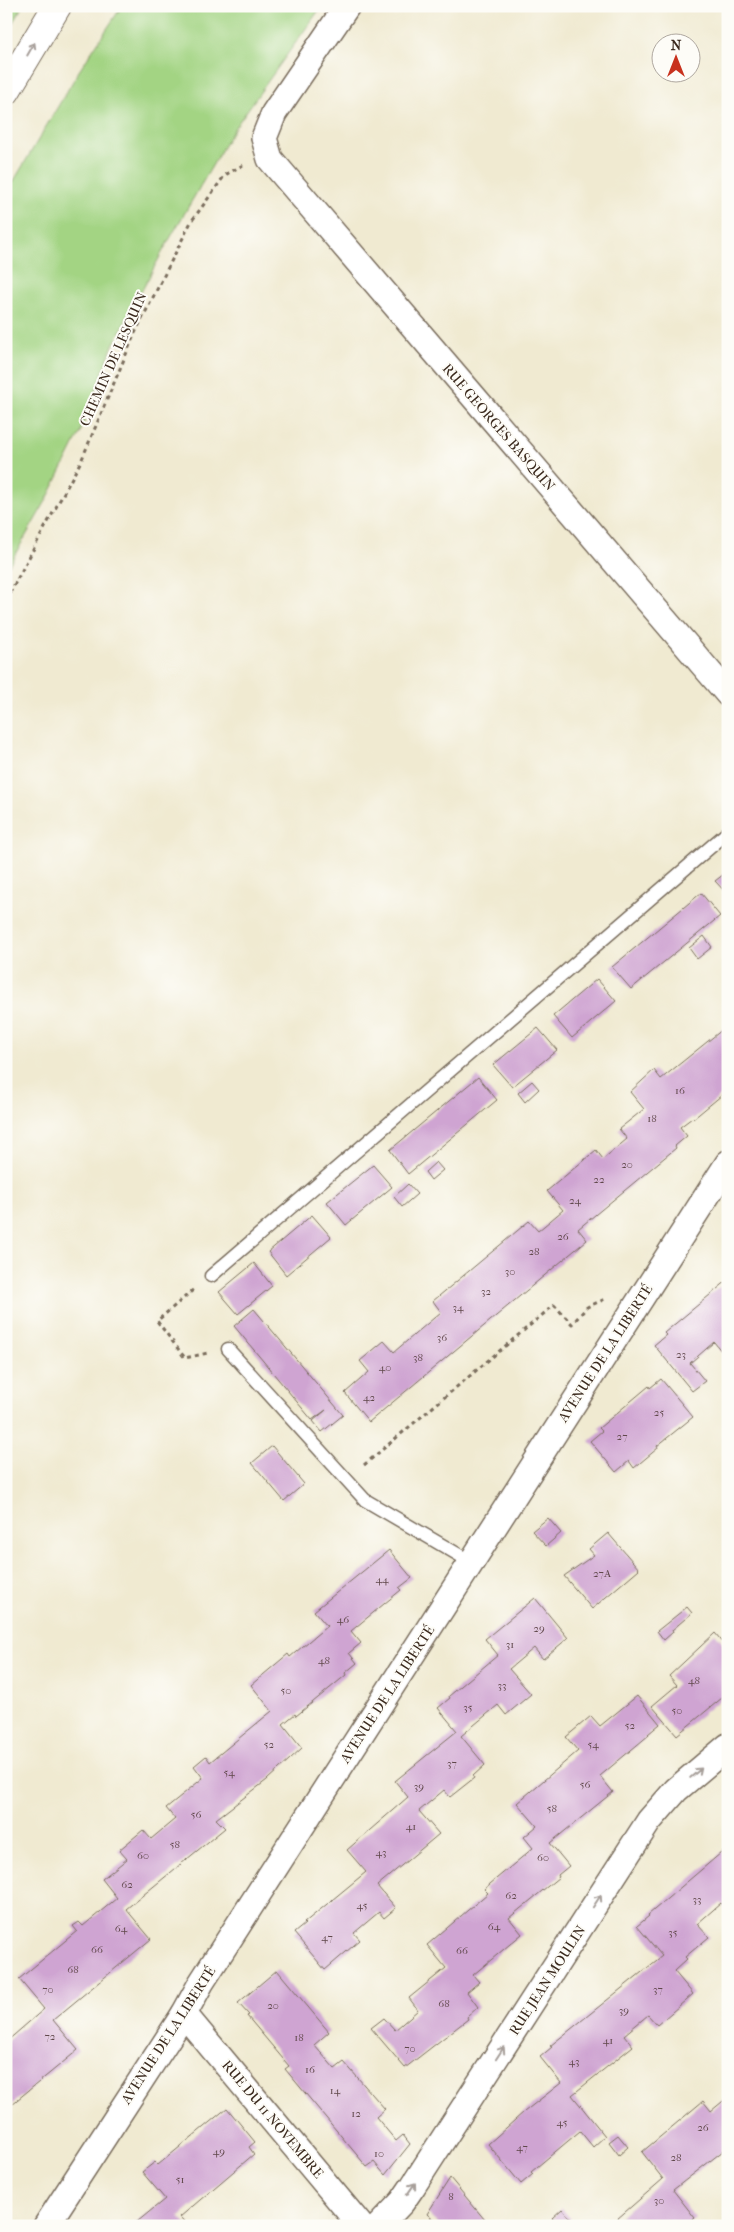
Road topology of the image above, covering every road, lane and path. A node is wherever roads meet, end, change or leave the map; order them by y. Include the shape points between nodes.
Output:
1 (57, 6) edge
2 (347, 6) edge
3 (6, 91) edge
4 (270, 159) junction
5 (6, 600) edge
6 (728, 694) edge
7 (728, 832) edge
8 (728, 1163) edge
9 (211, 1276) joint
10 (639, 1300) junction
11 (228, 1349) joint
12 (346, 1480) junction
13 (471, 1562) junction
14 (728, 1746) edge
15 (184, 2014) junction
16 (46, 2226) edge
17 (361, 2226) edge
18 (379, 2226) edge

3 -> 1 highway
2 - 4 street via 274,113 264,138
4 - 5 path, CHEMIN DE LESQUIN via 247,163 224,175 191,222 134,333 82,459
4 - 6 street, RUE GEORGES BASQUIN
7 - 9 lane
8 - 10 street, AVENUE DE LA LIBERTÉ
9 - 11 path via 157,1322 186,1358
10 - 12 path via 622,1290 587,1307 572,1324 554,1305
10 - 13 street, AVENUE DE LA LIBERTÉ
11 - 12 lane
12 - 13 lane via 365,1500
13 - 15 street, AVENUE DE LA LIBERTÉ
18 -> 14 street, RUE JEAN MOULIN via 413,2186 649,1821 676,1790
15 - 16 street, AVENUE DE LA LIBERTÉ
15 - 17 street, RUE DU 11 NOVEMBRE

